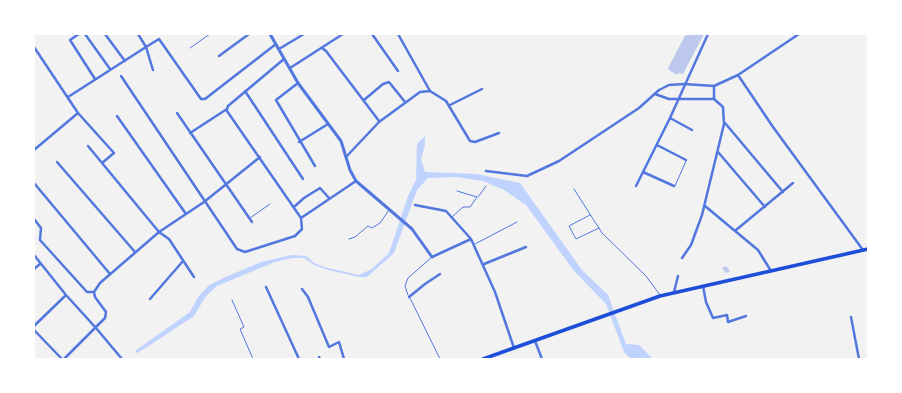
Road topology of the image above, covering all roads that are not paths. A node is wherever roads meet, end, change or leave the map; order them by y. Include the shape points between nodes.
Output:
1 (79, 34) edge
2 (85, 34) edge
3 (105, 34) edge
4 (138, 34) edge
5 (210, 34) edge
6 (249, 34) edge
7 (270, 34) edge
8 (304, 34) edge
9 (343, 34) edge
10 (372, 34) edge
11 (398, 34) edge
12 (708, 34) edge
13 (799, 34) edge
14 (276, 44) junction
15 (34, 47) edge
16 (146, 47) junction
17 (190, 48) dead end
18 (322, 48) junction
19 (279, 49) junction
20 (219, 56) dead end
21 (284, 59) junction
22 (125, 61) junction
23 (290, 68) junction
24 (110, 69) junction
25 (153, 70) dead end
26 (398, 71) dead end
27 (738, 75) junction
28 (121, 76) dead end
29 (95, 79) junction
30 (298, 82) junction
31 (684, 84) junction
32 (714, 86) junction
33 (482, 89) dead end
34 (245, 91) junction
35 (430, 91) junction
36 (654, 94) junction
37 (68, 97) junction
38 (679, 99) junction
39 (714, 99) junction
40 (364, 100) junction
41 (405, 102) junction
42 (450, 105) junction
43 (227, 109) junction
44 (78, 112) junction
45 (177, 113) dead end
46 (117, 116) dead end
47 (670, 118) junction
48 (379, 122) junction
49 (724, 122) junction
50 (328, 124) junction
51 (692, 130) dead end
52 (190, 133) junction
53 (499, 133) dead end
54 (300, 142) junction
55 (657, 145) junction
56 (88, 146) dead end
57 (34, 150) edge
58 (718, 152) junction
59 (346, 157) junction
60 (260, 158) junction
61 (686, 160) joint
62 (57, 162) dead end
63 (102, 163) junction
64 (315, 166) dead end
65 (486, 171) dead end
66 (643, 172) junction
67 (303, 179) dead end
68 (356, 181) junction
69 (34, 182) edge
70 (793, 183) dead end
71 (225, 184) junction
72 (486, 186) dead end
73 (636, 186) dead end
74 (674, 186) joint
75 (574, 189) dead end
76 (456, 191) dead end
77 (783, 192) junction
78 (477, 197) junction
79 (329, 198) junction
80 (204, 202) junction
81 (270, 204) dead end
82 (415, 205) dead end
83 (705, 206) junction
84 (294, 207) junction
85 (765, 207) junction
86 (391, 210) junction
87 (186, 214) junction
88 (590, 215) junction
89 (249, 218) junction
90 (301, 218) junction
91 (452, 218) junction
92 (34, 219) edge
93 (252, 222) dead end
94 (517, 222) dead end
95 (599, 228) junction
96 (736, 230) junction
97 (159, 232) junction
98 (349, 239) dead end
99 (471, 239) junction
100 (474, 244) junction
101 (526, 247) dead end
102 (868, 249) edge
103 (863, 250) junction
104 (135, 253) junction
105 (34, 255) edge
106 (432, 257) junction
107 (682, 258) dead end
108 (184, 261) junction
109 (40, 264) junction
110 (484, 264) junction
111 (34, 269) edge
112 (770, 271) junction
113 (110, 274) junction
114 (440, 274) dead end
115 (678, 276) dead end
116 (194, 277) dead end
117 (703, 285) junction
118 (266, 287) dead end
119 (302, 289) dead end
120 (94, 292) junction
121 (674, 292) junction
122 (66, 295) junction
123 (660, 296) junction
124 (409, 297) junction
125 (150, 299) dead end
126 (232, 300) dead end
127 (746, 316) dead end
128 (851, 318) dead end
129 (34, 326) edge
130 (96, 328) junction
131 (34, 330) edge
132 (535, 341) junction
133 (514, 348) junction
134 (63, 359) edge
135 (122, 359) edge
136 (253, 359) edge
137 (299, 359) edge
138 (344, 359) edge
139 (440, 359) edge
140 (483, 359) edge
141 (542, 359) edge
142 (859, 359) edge

1 - 29 street via 70,40
2 - 24 street
3 - 22 street
4 - 16 street
5 - 17 lane
6 - 20 street
7 - 14 street
8 - 19 street
9 - 18 street
10 - 26 street
11 - 35 street
12 - 31 street
13 - 27 street
14 - 16 street via 205,99 201,99 159,39
14 - 19 street
15 - 37 street
16 - 22 street
16 - 25 street
18 - 23 street
18 - 40 street
19 - 21 street
21 - 23 street
21 - 34 street
22 - 24 street
23 - 30 street
24 - 29 street
27 - 32 street
27 - 103 street
28 - 80 street
29 - 37 street
30 - 50 street
30 - 54 street via 276,100
31 - 32 street
31 - 36 street via 669,86
31 - 38 street
32 - 39 street
33 - 42 street
34 - 43 street
34 - 67 street
35 - 41 street via 417,93
35 - 42 street
36 - 38 street
36 - 65 street via 639,108 559,161 527,176
37 - 44 street
38 - 39 street
38 - 47 street
39 - 49 street via 723,107
40 - 41 street via 389,82
40 - 48 street
41 - 48 street
42 - 53 street via 470,141
43 - 52 street
43 - 60 street
44 - 57 street
44 - 63 street via 114,153
45 - 52 street
46 - 87 street
47 - 51 street
47 - 55 street
48 - 59 street
49 - 58 street
49 - 77 street
50 - 54 street
50 - 59 street via 341,141
52 - 71 street
54 - 64 street
55 - 61 street
55 - 66 street
56 - 63 street
58 - 83 street
58 - 85 street
59 - 68 street
60 - 71 street
60 - 84 street
61 - 74 lane
62 - 104 street
63 - 97 street
66 - 73 street
66 - 74 street
68 - 79 street
68 - 86 street
69 - 113 street
70 - 77 street
71 - 80 street
71 - 89 street
72 - 78 lane
75 - 88 lane
76 - 78 lane
77 - 85 street
78 - 91 lane via 470,207 463,207
79 - 84 street via 320,188
79 - 90 street
80 - 87 street
80 - 90 street via 240,251 245,252 300,233
81 - 89 lane
82 - 91 street via 446,212
83 - 96 street
83 - 107 street via 691,246
84 - 90 street
85 - 96 street
86 - 98 lane via 380,223 372,228 368,226
86 - 106 street via 407,224
87 - 97 street
88 - 95 lane
88 - 95 lane via 569,226 576,240
89 - 93 street
91 - 99 street
92 - 120 street via 41,228 40,240 87,292
94 - 100 lane
95 - 123 lane via 646,276
96 - 112 street via 758,250
97 - 104 street
97 - 108 street via 169,239
99 - 100 street
99 - 106 street
100 - 110 street
101 - 110 street
102 - 103 main road
103 - 112 main road
104 - 113 street
105 - 109 street
106 - 124 lane via 408,278 405,286
108 - 116 street
108 - 125 street
109 - 111 street
109 - 122 street
110 - 133 street
112 - 117 main road
113 - 120 street
114 - 124 street
115 - 121 street
117 - 121 main road
117 - 127 street via 706,302 713,318 727,315 728,322
118 - 137 street
119 - 138 street via 306,298 308,297 329,347 339,342
120 - 130 street via 106,312 105,318
121 - 123 main road
122 - 129 street
122 - 130 street
123 - 132 main road
124 - 139 lane
126 - 136 lane via 244,327 240,329
128 - 142 street
130 - 134 street
130 - 135 street
131 - 134 street
132 - 133 main road
132 - 141 street
133 - 140 main road

